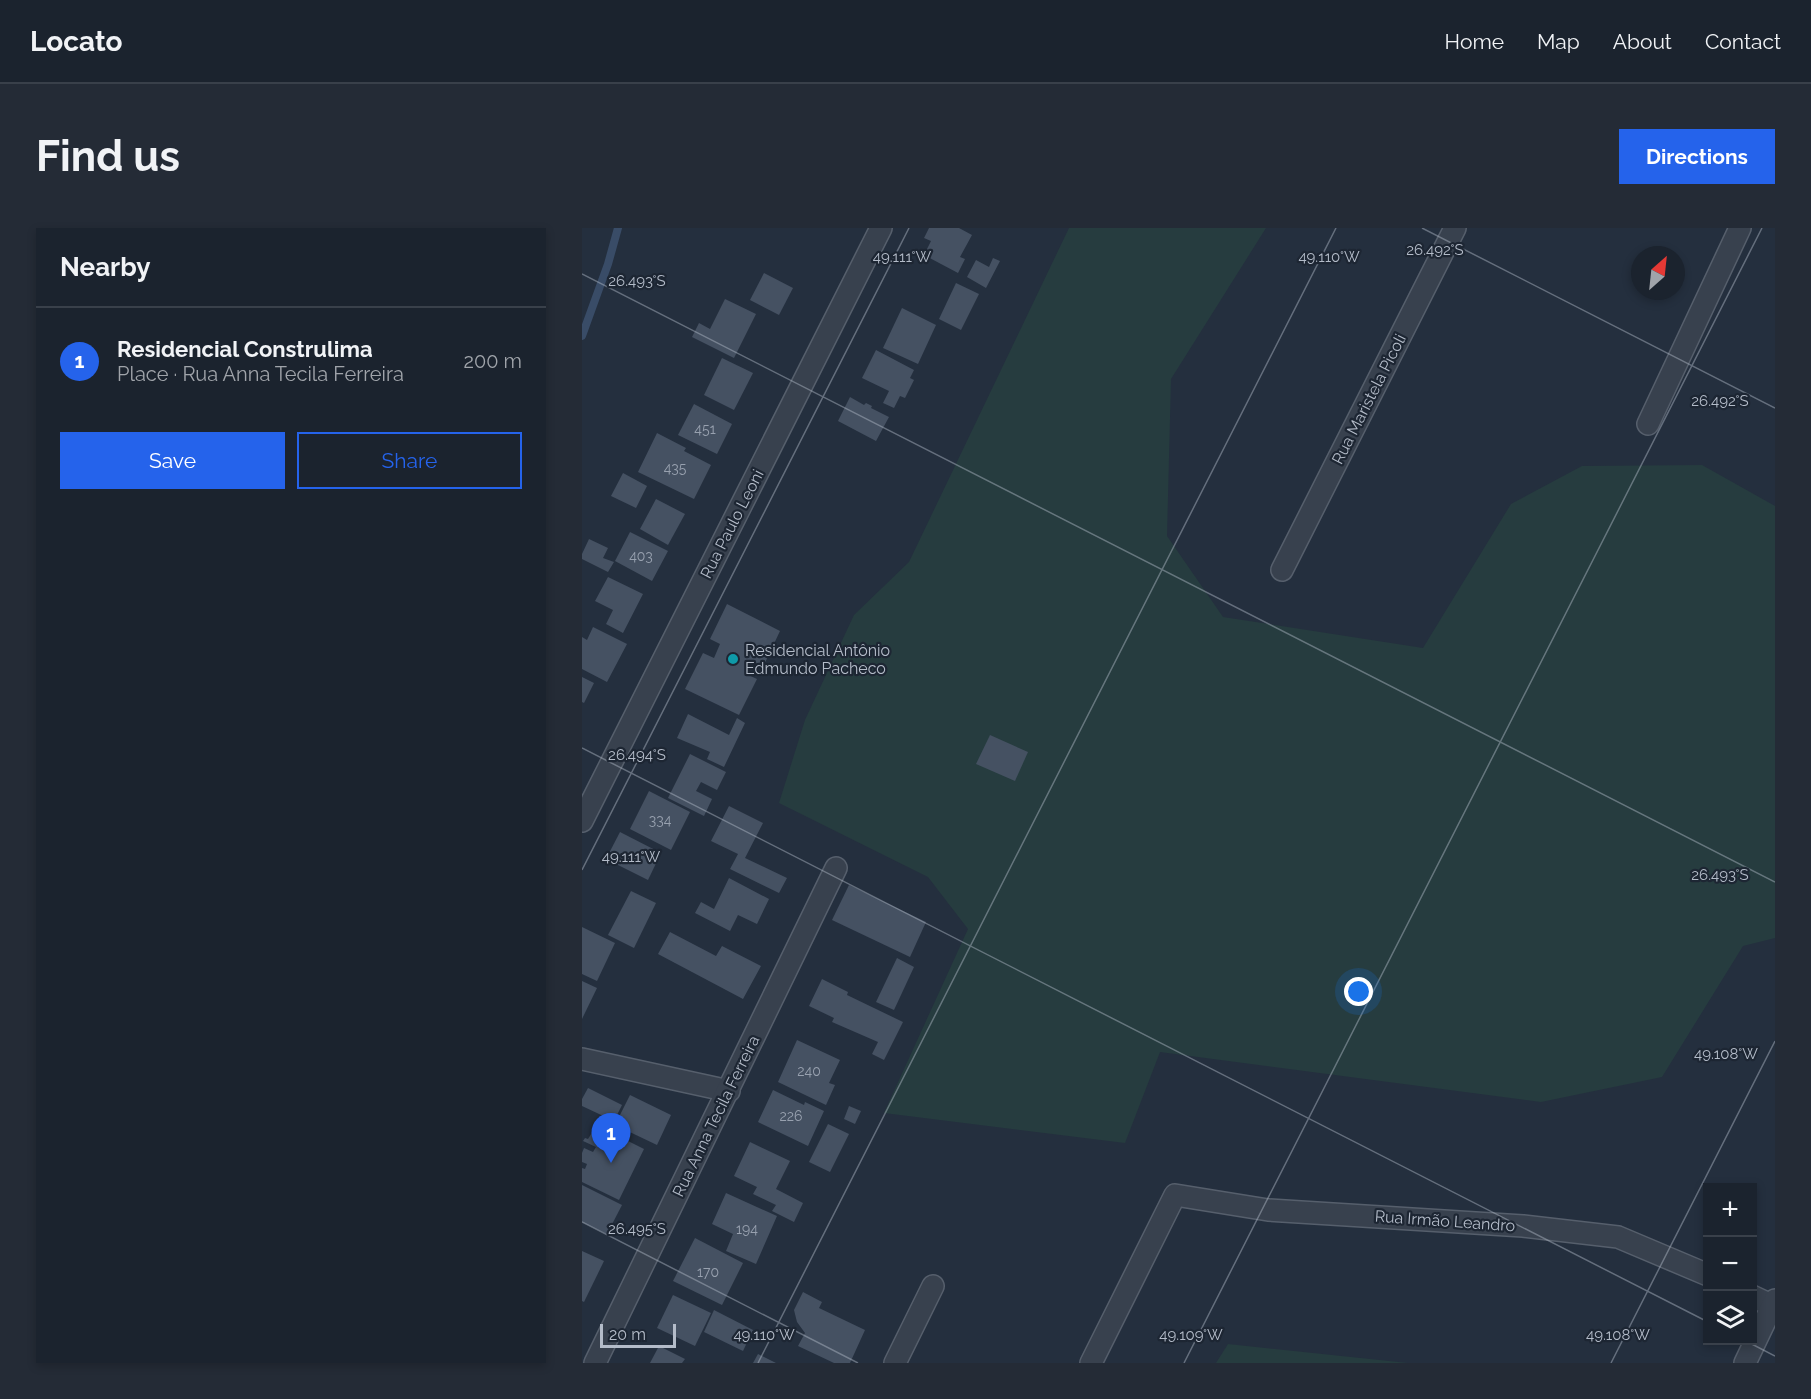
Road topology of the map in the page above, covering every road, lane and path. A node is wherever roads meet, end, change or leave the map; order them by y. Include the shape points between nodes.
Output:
1 (881, 228) edge
2 (1455, 228) edge
3 (1740, 228) edge
4 (1648, 424) dead end
5 (1282, 570) dead end
6 (582, 821) edge
7 (836, 868) dead end
8 (582, 1059) edge
9 (729, 1091) junction
10 (1703, 1273) edge
11 (933, 1286) dead end
12 (1757, 1298) edge
13 (1774, 1304) edge
14 (595, 1363) edge
15 (895, 1363) edge
16 (1090, 1363) edge
17 (1745, 1363) edge

1 - 6 street, Rua Paulo Leoni
2 - 5 street, Rua Maristela Picoli
3 - 4 street
7 - 9 street, Rua Anna Tecila Ferreira
8 - 9 street
9 - 14 street, Rua Anna Tecila Ferreira
10 - 16 street, Rua Irmão Leandro via 1618,1237 1523,1226 1268,1210 1175,1195
11 - 15 street
12 - 13 street
13 - 17 street

